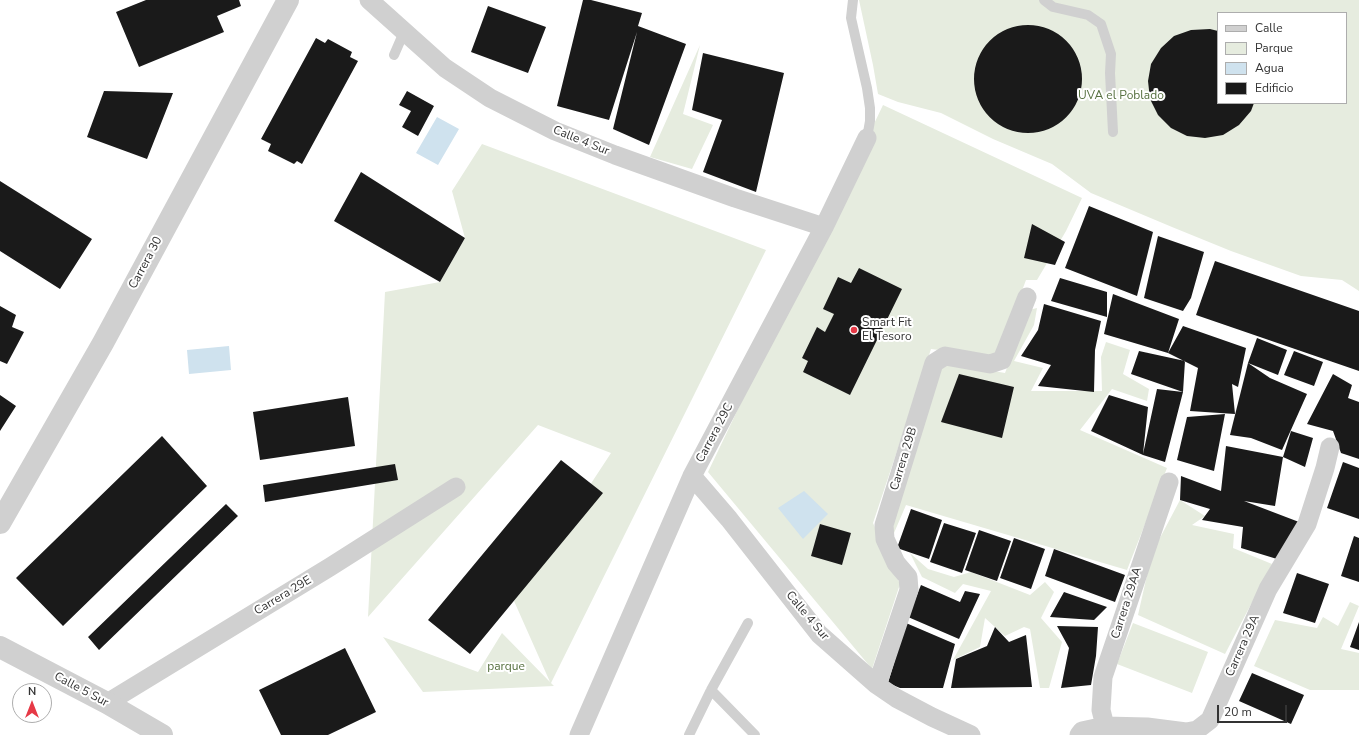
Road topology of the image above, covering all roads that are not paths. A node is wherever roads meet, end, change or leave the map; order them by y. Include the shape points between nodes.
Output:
1 (288, 0) edge
2 (369, 0) edge
3 (853, 0) edge
4 (1044, 0) edge
5 (404, 32) junction
6 (394, 56) dead end
7 (1113, 132) dead end
8 (867, 138) joint
9 (824, 227) junction
10 (1027, 297) dead end
11 (1330, 447) dead end
12 (692, 476) junction
13 (1169, 482) dead end
14 (456, 487) dead end
15 (0, 523) edge
16 (748, 623) dead end
17 (0, 647) edge
18 (877, 685) junction
19 (711, 690) junction
20 (107, 703) junction
21 (1105, 726) junction
22 (162, 735) edge
23 (579, 735) edge
24 (689, 735) edge
25 (755, 735) edge
26 (971, 735) edge
27 (1079, 735) edge

1 - 15 street, Carrera 30 via 103,342
2 - 5 street, Calle 4 Sur
3 - 8 lane via 851,18 870,108
4 - 7 lane via 1053,7 1088,15 1101,24 1111,54
5 - 6 lane
5 - 9 street, Calle 4 Sur via 445,68 490,98 555,131 720,193
8 - 9 street, Carrera 29C
9 - 12 street, Carrera 29C
10 - 18 street, Carrera 29B via 1002,360 990,364 945,356 934,363 884,525 885,539 896,563 908,577 909,590
11 - 21 street, Carrera 29A via 1307,524 1268,589 1210,720 1197,730 1186,732 1147,727
12 - 18 street, Calle 4 Sur via 819,634
12 - 23 street, Carrera 29C
13 - 21 street, Carrera 29AA via 1103,677 1101,710
14 - 20 street, Carrera 29E
16 - 19 lane
17 - 20 street, Calle 5 Sur
18 - 26 street, Calle 4 Sur via 896,698
19 - 24 lane
19 - 25 lane
20 - 22 street, Calle 5 Sur
21 - 27 street, Carrera 29A via 1082,731

